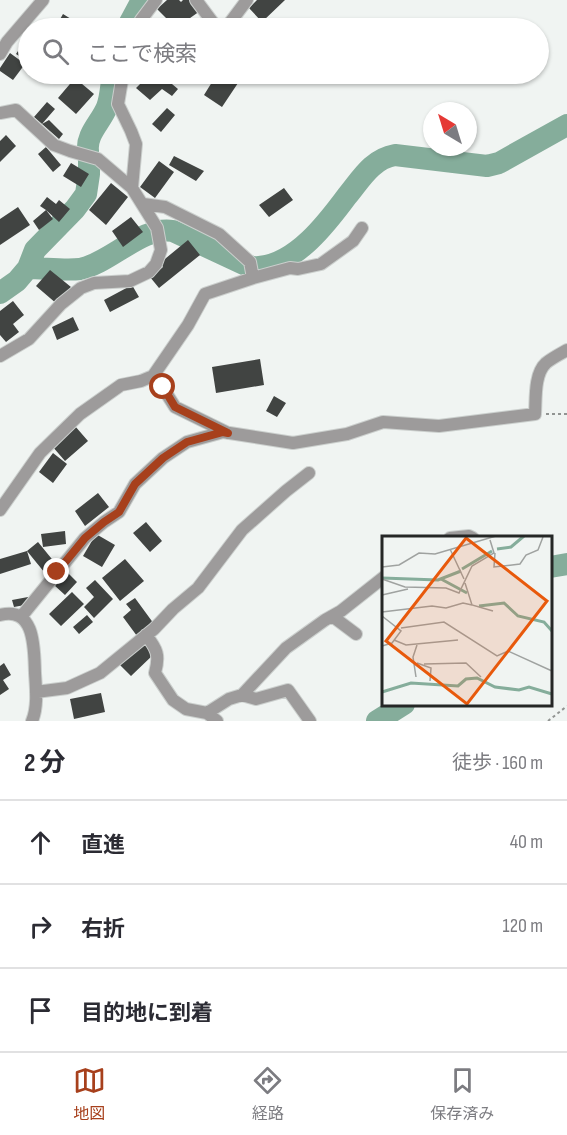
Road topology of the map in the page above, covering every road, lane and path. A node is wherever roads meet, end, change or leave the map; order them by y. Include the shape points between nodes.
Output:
1 (43, 0) edge
2 (156, 0) edge
3 (196, 0) edge
4 (247, 0) edge
5 (28, 18) edge
6 (142, 18) edge
7 (210, 18) edge
8 (233, 18) edge
9 (18, 29) edge
10 (0, 54) edge
11 (121, 84) edge
12 (0, 113) edge
13 (132, 188) junction
14 (143, 204) junction
15 (362, 228) dead end
16 (251, 271) junction
17 (567, 350) edge
18 (0, 356) edge
19 (153, 376) junction
20 (535, 414) junction
21 (567, 414) edge
22 (228, 433) junction
23 (309, 473) dead end
24 (0, 510) edge
25 (382, 579) edge
26 (0, 615) edge
27 (332, 616) junction
28 (21, 617) junction
29 (356, 634) dead end
30 (146, 635) junction
31 (36, 692) junction
32 (242, 695) junction
33 (567, 706) edge
34 (212, 717) edge
35 (32, 721) edge
36 (310, 721) edge
37 (548, 721) edge

1 - 5 street
2 - 6 street
3 - 7 street
4 - 8 street
9 - 10 street
11 - 13 street via 118,104 136,144
12 - 13 street via 16,110 54,145 98,159
13 - 14 street
14 - 16 street via 165,207 219,234
14 - 18 street via 158,233 161,250 149,272 130,281 81,288 29,339
15 - 16 street via 353,241 321,264
16 - 19 street via 205,294
17 - 20 street via 543,367 538,378
19 - 22 street via 175,407
19 - 24 street via 122,385 80,414 40,453
20 - 21 path
20 - 22 street via 439,426 383,422 347,434 293,443
22 - 28 street via 187,442 163,458 135,484 119,512 85,538
23 - 30 street via 242,530 198,588
25 - 27 street
26 - 28 street
27 - 29 street
27 - 32 street via 286,648
28 - 31 street via 30,628 34,644
30 - 31 street via 100,673 67,688
30 - 34 street via 156,648 155,673 173,700 186,709
31 - 35 street
32 - 34 street via 229,699
32 - 36 street via 256,699 288,690
33 - 37 path

